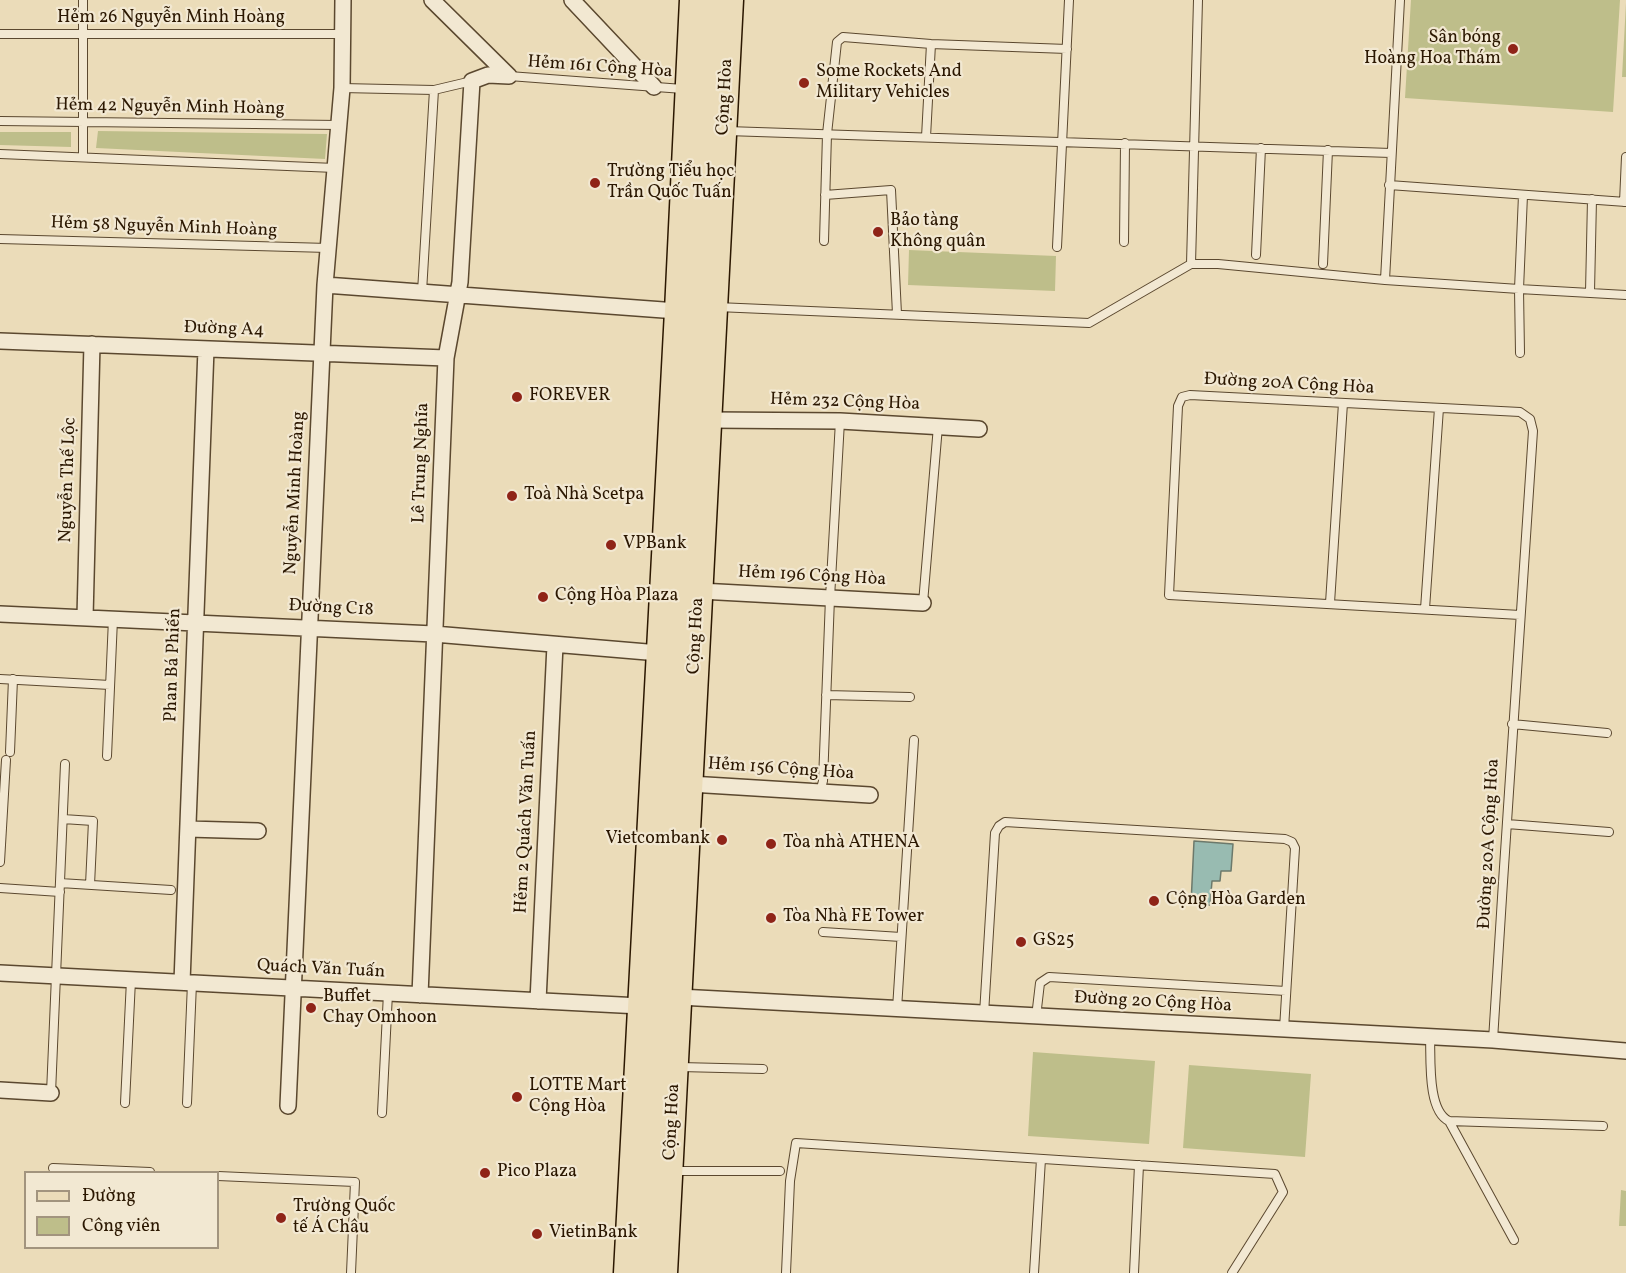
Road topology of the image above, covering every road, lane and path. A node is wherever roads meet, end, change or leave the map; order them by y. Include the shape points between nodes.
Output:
1 (83, 0) edge
2 (343, 0) edge
3 (432, 0) edge
4 (572, 0) edge
5 (692, 0) edge
6 (712, 0) edge
7 (731, 0) edge
8 (1069, 0) edge
9 (1198, 0) edge
10 (1400, 0) edge
11 (0, 34) edge
12 (83, 34) junction
13 (343, 34) junction
14 (931, 44) junction
15 (1067, 49) junction
16 (509, 76) junction
17 (472, 81) junction
18 (654, 87) junction
19 (342, 88) junction
20 (688, 89) junction
21 (434, 90) junction
22 (0, 121) edge
23 (83, 122) junction
24 (339, 125) junction
25 (724, 131) junction
26 (827, 134) junction
27 (926, 137) junction
28 (1061, 142) junction
29 (1125, 143) junction
30 (1194, 146) junction
31 (1261, 148) junction
32 (1328, 150) junction
33 (1391, 153) junction
34 (0, 154) edge
35 (83, 157) junction
36 (1626, 157) edge
37 (335, 168) junction
38 (1389, 185) junction
39 (825, 195) junction
40 (1523, 195) junction
41 (1592, 200) junction
42 (1625, 202) edge
43 (0, 238) edge
44 (824, 241) dead end
45 (1124, 242) dead end
46 (1057, 247) dead end
47 (328, 248) junction
48 (1256, 255) dead end
49 (1191, 264) junction
50 (1323, 264) dead end
51 (1384, 280) junction
52 (325, 285) junction
53 (1519, 289) junction
54 (422, 292) junction
55 (1590, 292) junction
56 (458, 294) junction
57 (1626, 295) edge
58 (697, 308) junction
59 (897, 314) junction
60 (0, 341) edge
61 (92, 344) junction
62 (206, 349) junction
63 (322, 353) junction
64 (1520, 353) dead end
65 (446, 358) junction
66 (1343, 403) junction
67 (1439, 408) junction
68 (710, 420) junction
69 (840, 421) junction
70 (938, 426) junction
71 (979, 429) dead end
72 (700, 591) junction
73 (830, 598) junction
74 (923, 603) joint
75 (1330, 603) junction
76 (1425, 609) junction
77 (0, 614) edge
78 (1520, 615) junction
79 (85, 617) junction
80 (113, 619) junction
81 (195, 622) junction
82 (309, 628) junction
83 (434, 634) junction
84 (555, 645) junction
85 (659, 653) junction
86 (0, 679) edge
87 (13, 679) junction
88 (110, 685) junction
89 (826, 695) junction
90 (910, 697) dead end
91 (1512, 724) junction
92 (1607, 733) dead end
93 (914, 740) dead end
94 (107, 756) dead end
95 (65, 764) dead end
96 (690, 784) junction
97 (820, 792) junction
98 (870, 795) dead end
99 (63, 819) junction
100 (1507, 824) junction
101 (188, 829) junction
102 (258, 831) dead end
103 (1609, 832) dead end
104 (0, 862) edge
105 (90, 885) junction
106 (60, 887) junction
107 (0, 888) edge
108 (171, 890) dead end
109 (823, 932) dead end
110 (901, 936) junction
111 (0, 973) edge
112 (56, 975) junction
113 (131, 980) junction
114 (187, 982) junction
115 (293, 988) junction
116 (1286, 991) junction
117 (388, 993) junction
118 (420, 995) junction
119 (679, 997) junction
120 (538, 1001) junction
121 (640, 1006) junction
122 (897, 1009) junction
123 (984, 1014) junction
124 (1036, 1017) junction
125 (1284, 1029) junction
126 (1430, 1037) junction
127 (1493, 1040) junction
128 (1626, 1051) edge
129 (675, 1067) junction
130 (763, 1069) dead end
131 (0, 1090) edge
132 (51, 1093) joint
133 (125, 1103) dead end
134 (187, 1103) dead end
135 (288, 1106) dead end
136 (382, 1113) dead end
137 (1449, 1121) junction
138 (1603, 1126) dead end
139 (1041, 1159) junction
140 (1140, 1165) junction
141 (53, 1168) dead end
142 (111, 1171) edge
143 (670, 1171) junction
144 (780, 1171) dead end
145 (219, 1176) edge
146 (1514, 1240) dead end
147 (351, 1273) edge
148 (626, 1273) edge
149 (646, 1273) edge
150 (665, 1273) edge
151 (786, 1273) edge
152 (1034, 1273) edge
153 (1134, 1273) edge
154 (1232, 1273) edge

1 - 12 lane
2 - 13 street, Nguyễn Minh Hoàng
3 - 16 street
4 - 18 street
5 - 20 main road, Cộng Hòa
6 - 58 main road
7 - 25 main road, Cộng Hòa
8 - 15 lane
9 - 30 lane
10 - 33 lane
11 - 12 lane, Hẻm 26 Nguyễn Minh Hoàng
12 - 13 lane, Hẻm 26 Nguyễn Minh Hoàng
12 - 23 lane
13 - 19 street, Nguyễn Minh Hoàng
14 - 15 lane
14 - 26 lane via 839,38
14 - 27 lane
15 - 28 lane
16 - 17 street via 488,75
16 - 18 lane, Hẻm 161 Cộng Hòa
17 - 21 lane
17 - 56 street, Lê Trung Nghĩa
18 - 20 lane, Hẻm 161 Cộng Hòa
19 - 21 lane
19 - 24 street, Nguyễn Minh Hoàng
20 - 58 main road, Cộng Hòa
21 - 54 lane
22 - 23 lane, Hẻm 42 Nguyễn Minh Hoàng
23 - 24 lane, Hẻm 42 Nguyễn Minh Hoàng
23 - 35 lane
24 - 37 street, Nguyễn Minh Hoàng
25 - 26 lane
25 - 58 main road, Cộng Hòa
26 - 27 lane
26 - 39 lane
27 - 28 lane
28 - 29 lane
28 - 46 lane
29 - 30 lane
29 - 45 lane
30 - 31 lane
30 - 49 lane
31 - 32 lane
31 - 48 lane
32 - 33 lane
32 - 50 lane
33 - 38 lane
34 - 35 lane
35 - 37 lane
36 - 42 lane
37 - 47 street, Nguyễn Minh Hoàng
38 - 40 lane
38 - 51 lane
39 - 44 lane
39 - 59 lane via 891,190
40 - 41 lane
40 - 53 lane
41 - 42 lane
41 - 55 lane
43 - 47 lane, Hẻm 58 Nguyễn Minh Hoàng
47 - 52 street, Nguyễn Minh Hoàng
49 - 51 lane
49 - 59 lane via 1089,323
51 - 53 lane
52 - 54 street
52 - 63 street, Nguyễn Minh Hoàng
53 - 55 lane
53 - 64 lane
54 - 56 street
55 - 57 lane
56 - 58 street
56 - 65 street, Lê Trung Nghĩa
58 - 59 lane
58 - 68 main road, Cộng Hòa
58 - 85 main road, Cộng Hòa
58 - 149 main road, Cộng Hòa
60 - 61 street, Đường A4
61 - 62 street, Đường A4
61 - 79 street, Nguyễn Thế Lộc
62 - 63 street, Đường A4
62 - 81 street, Phan Bá Phiến
63 - 65 street, Đường A4
63 - 82 street, Nguyễn Minh Hoàng
65 - 83 street, Lê Trung Nghĩa
66 - 67 lane, Đường 20A Cộng Hòa
66 - 75 lane
66 - 75 lane, Đường 20A Cộng Hòa via 1190,395 1182,397 1178,406 1169,595
67 - 76 lane
67 - 78 lane, Đường 20A Cộng Hòa via 1520,412 1530,419 1533,431
68 - 69 street, Hẻm 232 Cộng Hòa
68 - 72 main road, Cộng Hòa
69 - 70 street, Hẻm 232 Cộng Hòa
69 - 73 lane
70 - 71 street, Hẻm 232 Cộng Hòa
70 - 74 lane
72 - 73 street, Hẻm 196 Cộng Hòa
72 - 96 main road, Cộng Hòa
73 - 74 street, Hẻm 196 Cộng Hòa
73 - 89 lane
75 - 76 lane, Đường 20A Cộng Hòa
76 - 78 lane, Đường 20A Cộng Hòa
77 - 79 street, Đường C18
78 - 91 lane, Đường 20A Cộng Hòa
79 - 80 street, Đường C18
80 - 81 street, Đường C18
80 - 88 lane
81 - 82 street, Đường C18
81 - 101 street, Phan Bá Phiến
82 - 83 street, Đường C18
82 - 115 street, Nguyễn Minh Hoàng
83 - 84 street, Đường C18
83 - 118 street, Lê Trung Nghĩa
84 - 85 street, Đường C18
84 - 120 street, Hẻm 2 Quách Văn Tuấn
85 - 121 main road, Cộng Hòa
86 - 87 lane
87 - 88 lane
87 - 104 lane
88 - 94 lane
89 - 90 lane
89 - 97 lane
91 - 92 lane
91 - 100 lane, Đường 20A Cộng Hòa
93 - 110 lane
95 - 99 lane
96 - 97 street, Hẻm 156 Cộng Hòa
96 - 119 main road, Cộng Hòa
97 - 98 street, Hẻm 156 Cộng Hòa
99 - 105 lane via 93,821
99 - 106 lane
100 - 103 lane
100 - 127 lane, Đường 20A Cộng Hòa
101 - 102 street
101 - 114 street, Phan Bá Phiến
105 - 106 lane
105 - 108 lane
106 - 107 lane
106 - 112 lane
109 - 110 lane
110 - 122 lane
111 - 112 street, Quách Văn Tuấn
112 - 113 street, Quách Văn Tuấn
112 - 132 lane
113 - 114 street, Quách Văn Tuấn
113 - 133 lane
114 - 115 street, Quách Văn Tuấn
114 - 134 lane
115 - 117 street, Quách Văn Tuấn
115 - 135 street, Nguyễn Minh Hoàng
116 - 123 lane via 1295,848 1292,842 1005,822 995,833
116 - 124 lane via 1049,977 1040,982
116 - 125 lane
117 - 118 street, Quách Văn Tuấn
117 - 136 lane
118 - 120 street, Quách Văn Tuấn
119 - 122 street, Đường 20 Cộng Hòa
119 - 129 main road, Cộng Hòa
120 - 121 street, Quách Văn Tuấn
121 - 148 main road, Cộng Hòa
122 - 123 street, Đường 20 Cộng Hòa
123 - 124 street, Đường 20 Cộng Hòa
124 - 125 street, Đường 20 Cộng Hòa
125 - 126 street, Đường 20 Cộng Hòa
126 - 127 street, Đường 20 Cộng Hòa
126 - 137 lane via 1433,1093 1443,1118
127 - 128 street, Đường 20 Cộng Hòa
129 - 130 lane
129 - 143 main road, Cộng Hòa
131 - 132 street
137 - 138 lane
137 - 146 lane
139 - 140 lane
139 - 151 lane via 796,1143 790,1181
139 - 152 lane
140 - 153 lane
140 - 154 lane via 1275,1174 1283,1192
141 - 142 lane
143 - 144 lane
143 - 150 main road, Cộng Hòa
145 - 147 lane via 355,1182

